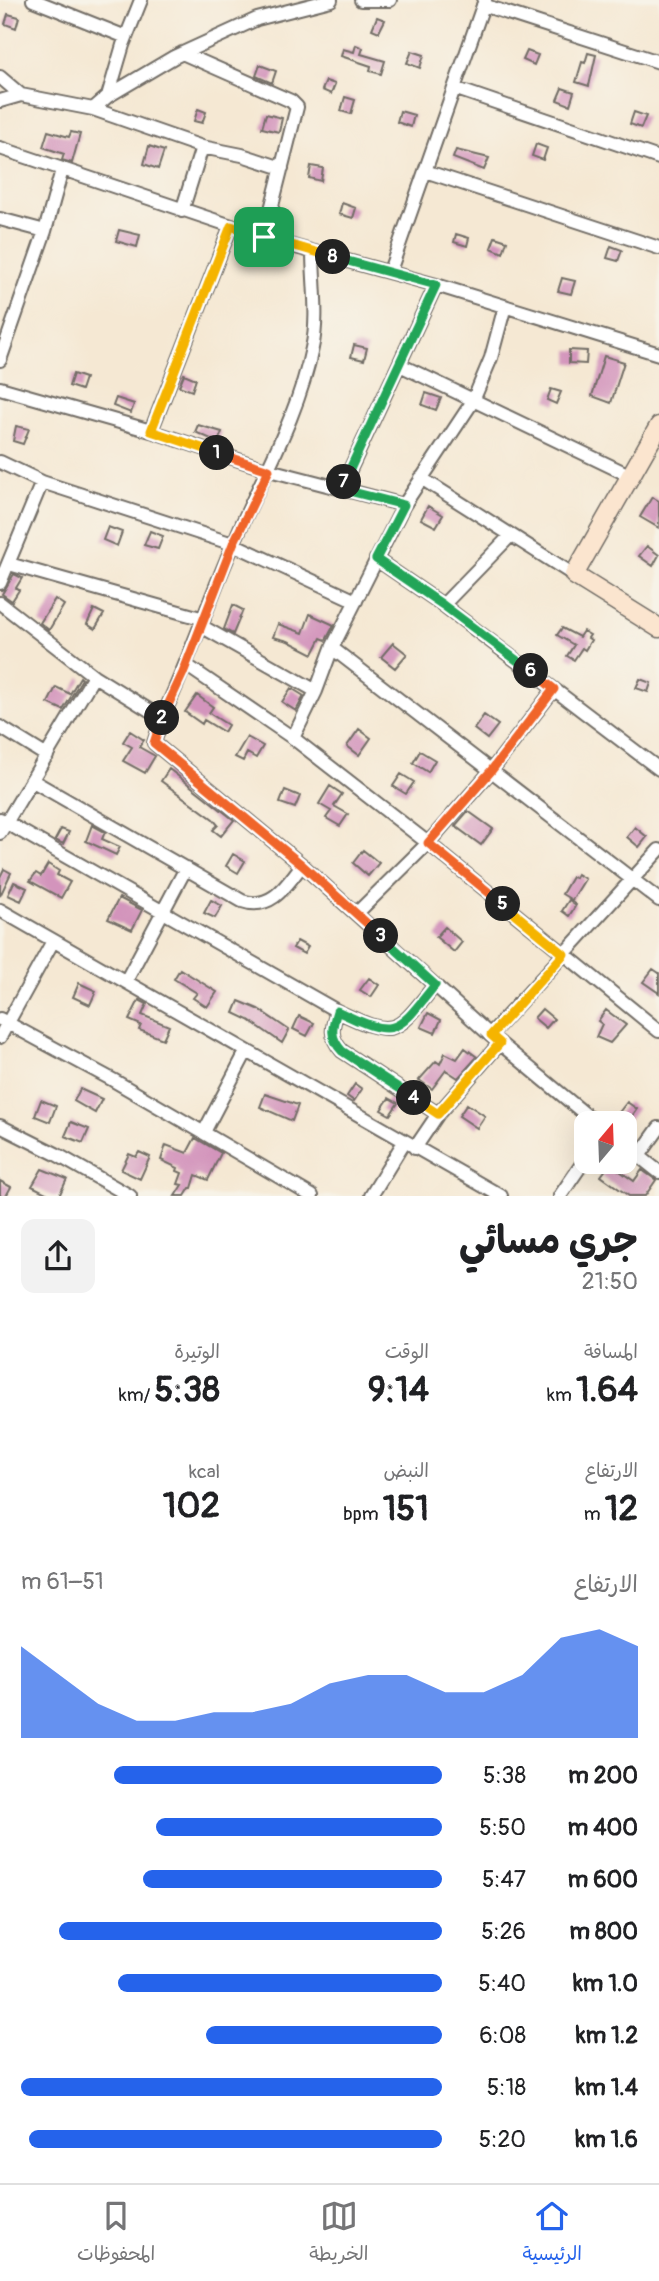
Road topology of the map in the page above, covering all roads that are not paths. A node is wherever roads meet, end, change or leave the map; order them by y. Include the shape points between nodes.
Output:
1 (33, 0) edge
2 (141, 0) edge
3 (331, 0) edge
4 (361, 0) edge
5 (390, 0) edge
6 (484, 2) edge
7 (126, 37) junction
8 (182, 53) junction
9 (659, 62) edge
10 (0, 77) edge
11 (454, 88) junction
12 (20, 95) junction
13 (108, 96) junction
14 (0, 101) edge
15 (93, 109) junction
16 (202, 147) junction
17 (0, 148) edge
18 (659, 159) edge
19 (282, 168) junction
20 (62, 170) junction
21 (425, 171) junction
22 (182, 211) junction
23 (0, 219) edge
24 (231, 226) junction
25 (45, 231) junction
26 (264, 237) junction
27 (659, 248) edge
28 (313, 251) junction
29 (390, 271) junction
30 (436, 285) junction
31 (505, 306) junction
32 (659, 354) edge
33 (0, 360) edge
34 (400, 365) junction
35 (0, 388) edge
36 (473, 401) junction
37 (659, 426) edge
38 (151, 431) junction
39 (0, 462) edge
40 (269, 470) junction
41 (631, 475) junction
42 (421, 478) junction
43 (42, 482) junction
44 (341, 489) junction
45 (404, 505) junction
46 (511, 535) junction
47 (233, 544) junction
48 (376, 559) junction
49 (9, 564) junction
50 (574, 575) junction
51 (0, 583) edge
52 (356, 601) junction
53 (0, 603) edge
54 (443, 605) junction
55 (203, 623) junction
56 (659, 628) edge
57 (332, 648) junction
58 (186, 665) junction
59 (94, 676) junction
60 (554, 689) junction
61 (316, 691) junction
62 (162, 718) junction
63 (0, 727) edge
64 (293, 738) junction
65 (47, 756) junction
66 (659, 769) edge
67 (491, 771) junction
68 (33, 781) junction
69 (2, 825) edge
70 (428, 843) junction
71 (659, 850) edge
72 (302, 865) junction
73 (187, 868) junction
74 (633, 880) junction
75 (659, 900) edge
76 (0, 910) edge
77 (164, 911) junction
78 (356, 914) junction
79 (53, 941) junction
80 (564, 954) junction
81 (125, 981) junction
82 (435, 985) junction
83 (337, 1011) junction
84 (4, 1021) edge
85 (659, 1031) edge
86 (0, 1037) edge
87 (495, 1039) junction
88 (246, 1052) junction
89 (581, 1111) edge
90 (438, 1114) junction
91 (0, 1126) edge
92 (659, 1128) edge
93 (204, 1132) junction
94 (410, 1145) junction
95 (639, 1156) joint
96 (659, 1172) edge
97 (575, 1174) edge
98 (130, 1196) edge
99 (312, 1196) edge
100 (371, 1196) edge
101 (501, 1196) edge
102 (560, 1196) edge

1 - 7 street
2 - 7 street
3 - 8 street via 257,19
4 - 5 street
6 - 9 street
6 - 11 street
7 - 13 street
8 - 13 street
8 - 19 street via 297,107
10 - 12 street
11 - 18 street
11 - 21 street
12 - 14 street
12 - 15 street
13 - 15 street
15 - 16 street
16 - 19 street
16 - 22 street
17 - 20 street
19 - 26 street
20 - 22 street
20 - 25 street
21 - 27 street
21 - 29 street
22 - 24 street
23 - 25 street
24 - 26 street
24 - 38 street
25 - 33 street
26 - 28 street
28 - 29 street
28 - 40 street via 313,345
29 - 30 street
30 - 31 street
30 - 34 street
31 - 32 street
31 - 36 street
34 - 36 street
34 - 44 street
35 - 38 street
36 - 41 street
36 - 42 street
37 - 41 street
38 - 40 street
39 - 43 street
40 - 44 street
40 - 47 street
41 - 50 street
42 - 45 street
42 - 46 street
43 - 47 street
43 - 49 street
44 - 45 street
45 - 48 street
46 - 50 street
46 - 54 street
47 - 52 street
47 - 55 street
48 - 52 street
48 - 54 street
49 - 51 street
49 - 55 street
50 - 56 street
52 - 57 street
53 - 59 street
54 - 60 street
55 - 58 street
55 - 61 street
57 - 61 street
57 - 67 street
58 - 62 street
58 - 64 street
59 - 62 street
59 - 65 street
60 - 66 street
60 - 67 street
61 - 64 street
62 - 72 street via 154,743
63 - 65 street
64 - 70 street
65 - 68 street
67 - 70 street
67 - 74 street
68 - 69 street
68 - 73 street
69 - 77 street
70 - 78 street
70 - 80 street
71 - 74 street
72 - 73 street via 285,888 254,905
72 - 78 street
73 - 77 street
74 - 75 street
74 - 80 street
76 - 79 street
77 - 81 street
77 - 83 street
78 - 82 street
79 - 81 street
79 - 84 street
80 - 85 street
80 - 87 street
81 - 88 street
82 - 83 street via 411,1016 387,1030
82 - 87 street
83 - 90 street via 331,1031 342,1051
84 - 86 street
84 - 93 street
87 - 89 street
87 - 90 street
88 - 93 street
88 - 94 street
90 - 94 street
91 - 98 street
92 - 95 street
93 - 99 street
94 - 100 street
94 - 101 street
95 - 96 street
97 - 102 street

